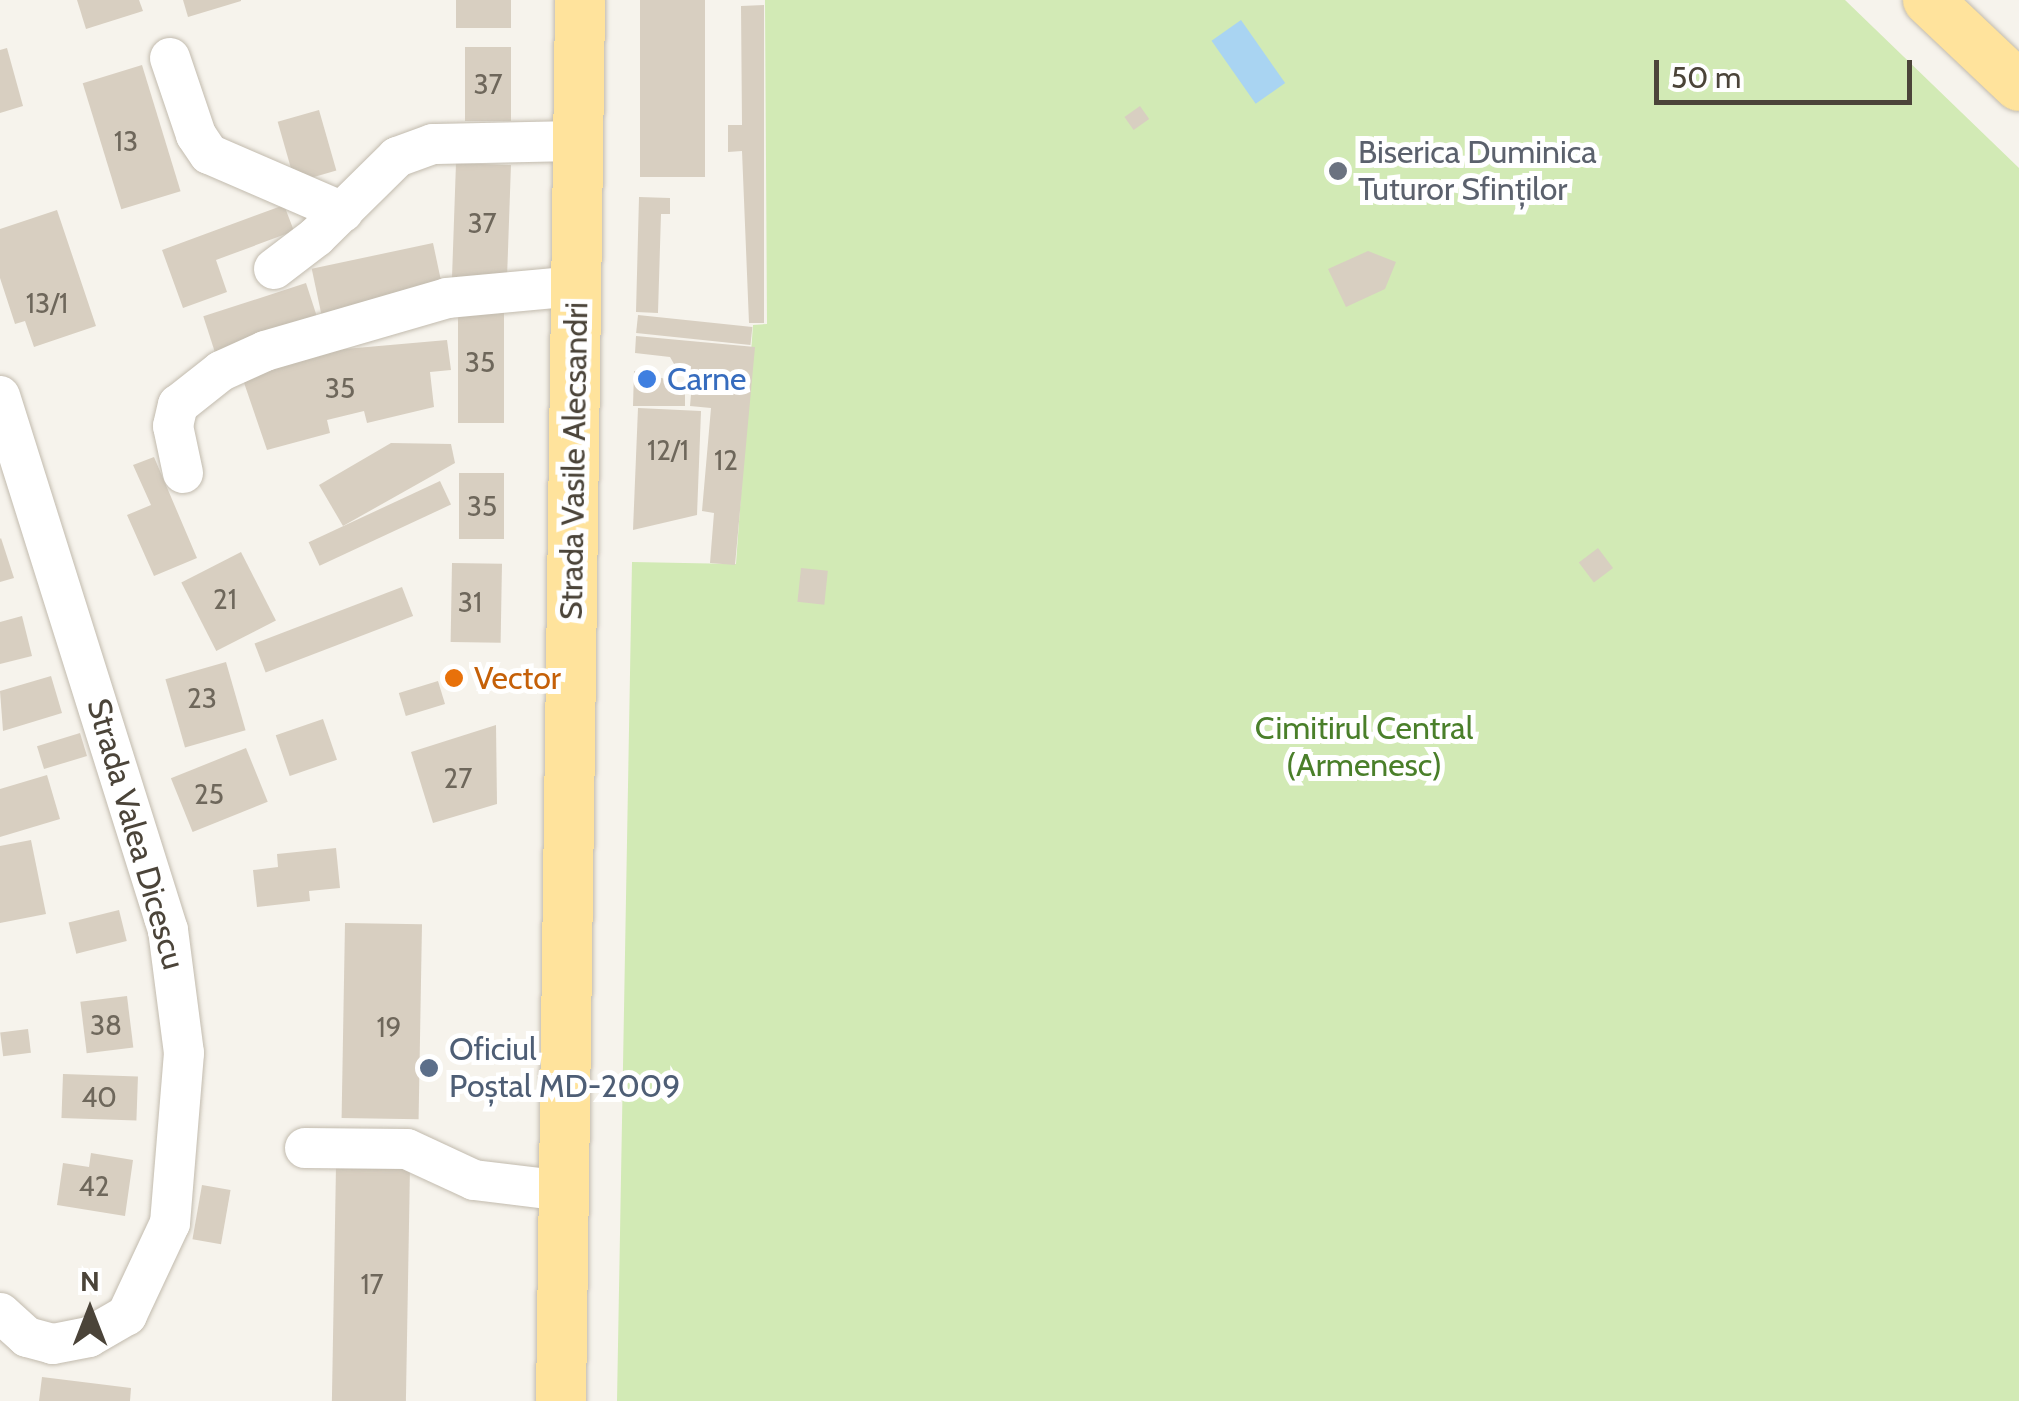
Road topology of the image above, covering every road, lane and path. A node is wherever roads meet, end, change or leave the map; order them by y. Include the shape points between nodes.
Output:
1 (580, 0) edge
2 (1928, 0) edge
3 (170, 58) dead end
4 (2019, 86) edge
5 (578, 140) junction
6 (343, 212) junction
7 (274, 268) dead end
8 (577, 286) junction
9 (0, 396) edge
10 (183, 473) dead end
11 (305, 1148) dead end
12 (563, 1190) junction
13 (0, 1312) edge
14 (561, 1401) edge

1 - 5 main road, Strada Vasile Alecsandri
2 - 4 main road
3 - 6 street via 196,136 209,154
5 - 6 street via 433,144 381,168
5 - 8 main road, Strada Vasile Alecsandri
6 - 7 street
8 - 10 street via 446,298 264,352 221,372 178,405 174,426
8 - 12 main road, Strada Vasile Alecsandri
9 - 13 street, Strada Valea Dicescu via 168,930 184,1054 177,1178 153,1264 127,1315 89,1338 53,1344 27,1338
11 - 12 street via 407,1149 474,1180
12 - 14 main road, Strada Vasile Alecsandri

